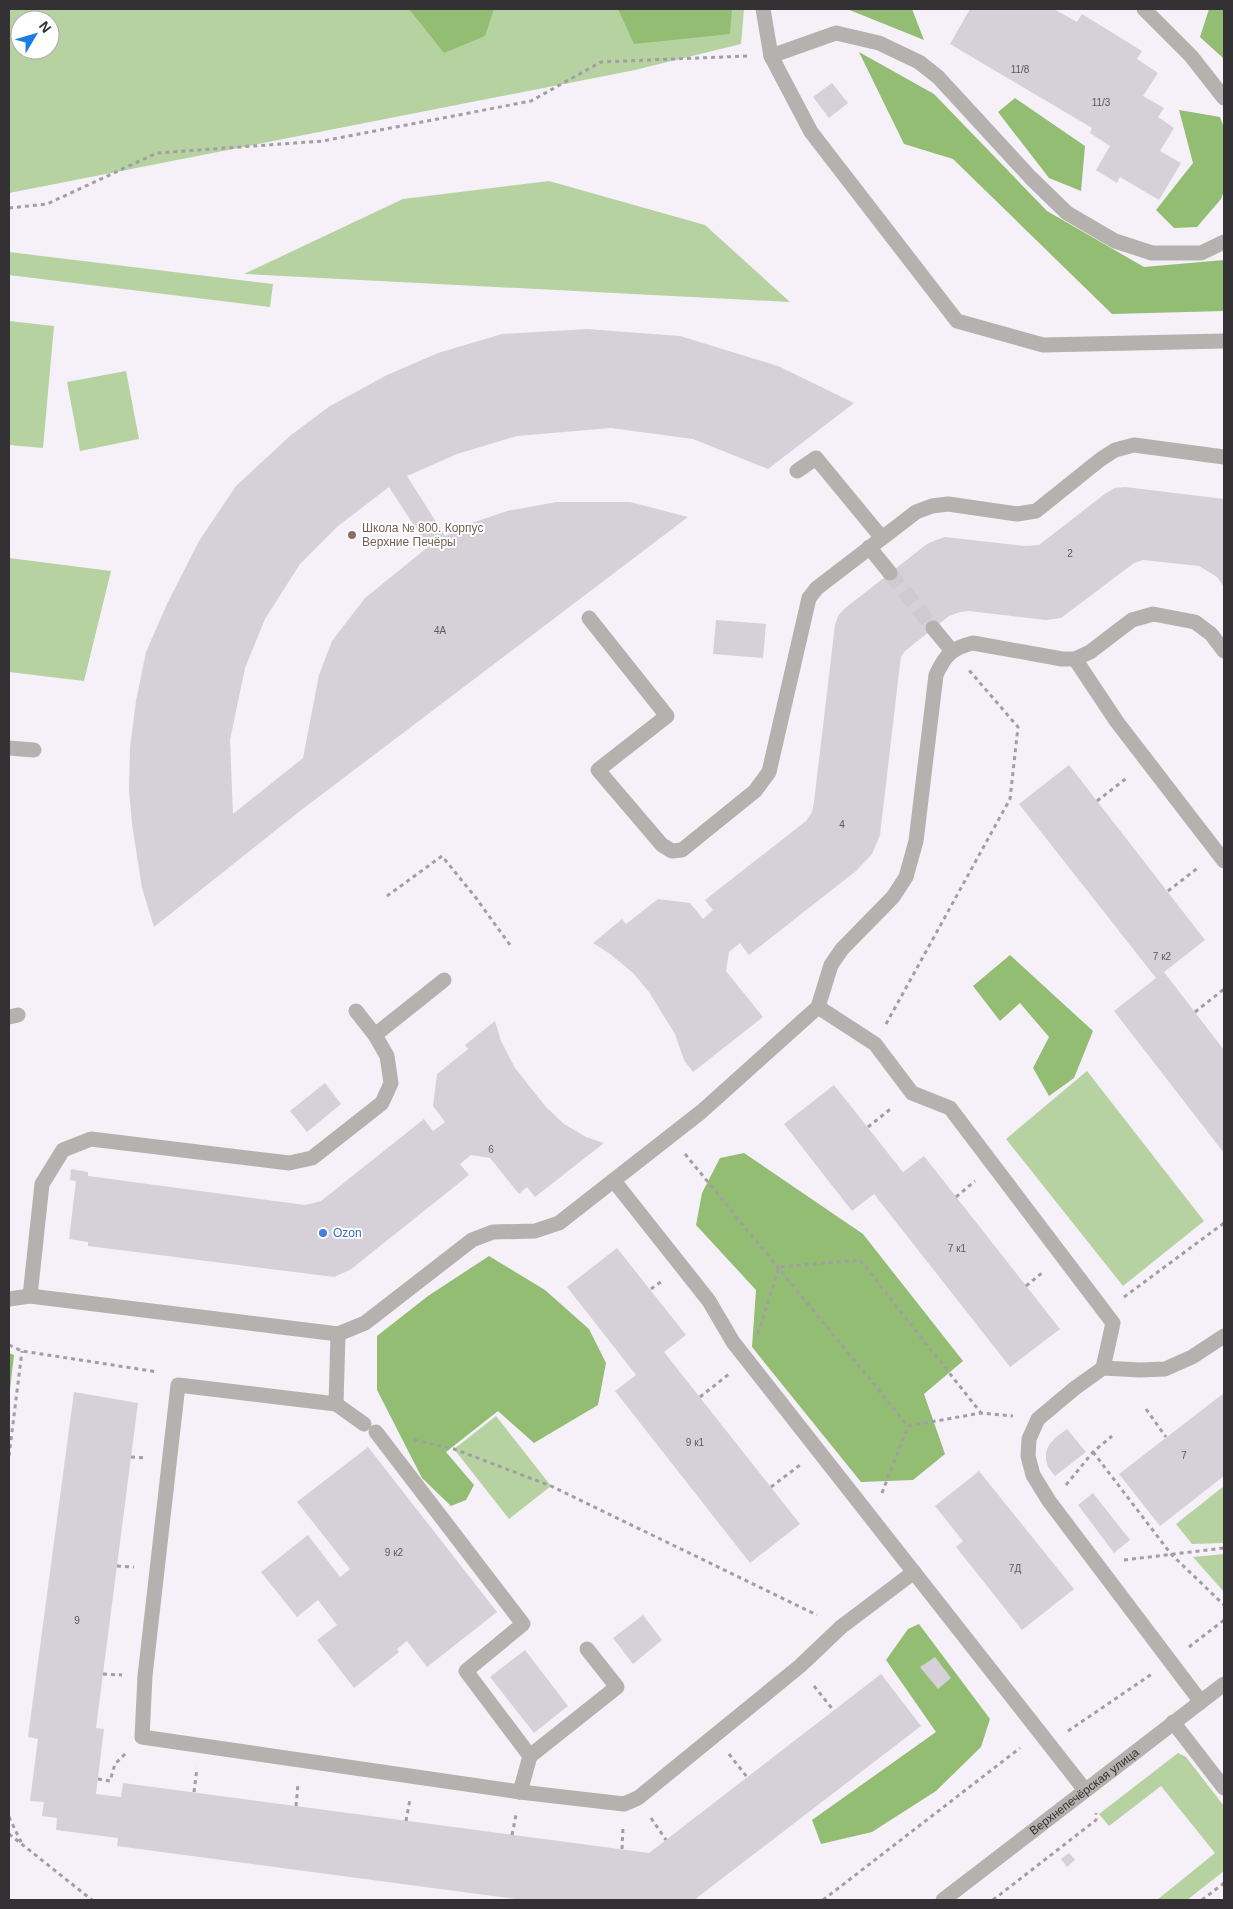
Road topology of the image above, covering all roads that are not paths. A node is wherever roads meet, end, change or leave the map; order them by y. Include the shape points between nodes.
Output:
1 (763, 9) edge
2 (1144, 9) edge
3 (772, 56) junction
4 (1224, 98) edge
5 (1224, 242) edge
6 (1224, 341) edge
7 (1224, 457) edge
8 (797, 471) dead end
9 (882, 538) junction
10 (869, 547) junction
11 (890, 573) tunnel mouth
12 (590, 618) dead end
13 (933, 628) tunnel mouth
14 (952, 651) junction
15 (1224, 651) edge
16 (1076, 659) junction
17 (9, 748) edge
18 (34, 750) dead end
19 (1221, 856) edge
20 (444, 980) dead end
21 (818, 1007) junction
22 (356, 1011) dead end
23 (375, 1035) junction
24 (614, 1181) junction
25 (30, 1296) junction
26 (9, 1298) edge
27 (338, 1334) junction
28 (1224, 1336) edge
29 (1103, 1368) junction
30 (336, 1404) junction
31 (914, 1572) junction
32 (587, 1649) dead end
33 (1224, 1684) edge
34 (1201, 1702) junction
35 (1173, 1722) junction
36 (530, 1756) junction
37 (1224, 1788) edge
38 (1085, 1790) junction
39 (520, 1792) junction
40 (943, 1900) edge

1 - 3 street
2 - 4 street via 1191,56
3 - 5 street via 836,33 879,43 919,62 938,77 1067,213 1115,241 1152,253 1201,253
3 - 6 street via 811,132 958,321 1043,346
7 - 9 street via 1134,445 1101,459 1036,510 1017,514 948,504 932,506 916,512
8 - 9 street via 816,458
9 - 10 street
10 - 11 street
10 - 12 street via 809,598 769,772 755,791 682,850 672,851 662,845 598,770 667,716
13 - 14 street
14 - 16 street via 973,643
14 - 21 street via 936,674 916,841 906,877 893,897 831,965
15 - 16 street via 1211,634 1195,622 1153,614 1132,620
16 - 19 street via 1117,722
17 - 18 street
20 - 23 street
21 - 24 street via 701,1112
21 - 29 street via 875,1044 912,1093 950,1108 1113,1323
22 - 23 street
23 - 25 street via 387,1056 391,1083 382,1103 312,1158 289,1164 91,1139 63,1150 42,1184
24 - 27 street via 559,1223 535,1231 493,1232 472,1240 366,1323
24 - 31 street via 709,1301 733,1342
25 - 26 street
25 - 27 street
27 - 30 street
28 - 29 street via 1192,1357 1165,1369
29 - 34 street via 1038,1419 1029,1438 1028,1456 1033,1475 1049,1501
30 - 36 street via 370,1428 523,1624 466,1671
30 - 39 street via 178,1385 145,1676 142,1737
31 - 38 street
31 - 39 street via 841,1627 800,1666 638,1798 624,1804
32 - 36 street via 617,1687
33 - 34 street, Верхнепечёрская улица
34 - 35 street, Верхнепечёрская улица
35 - 37 street
35 - 38 street, Верхнепечёрская улица
36 - 39 street
38 - 40 street, Верхнепечёрская улица

